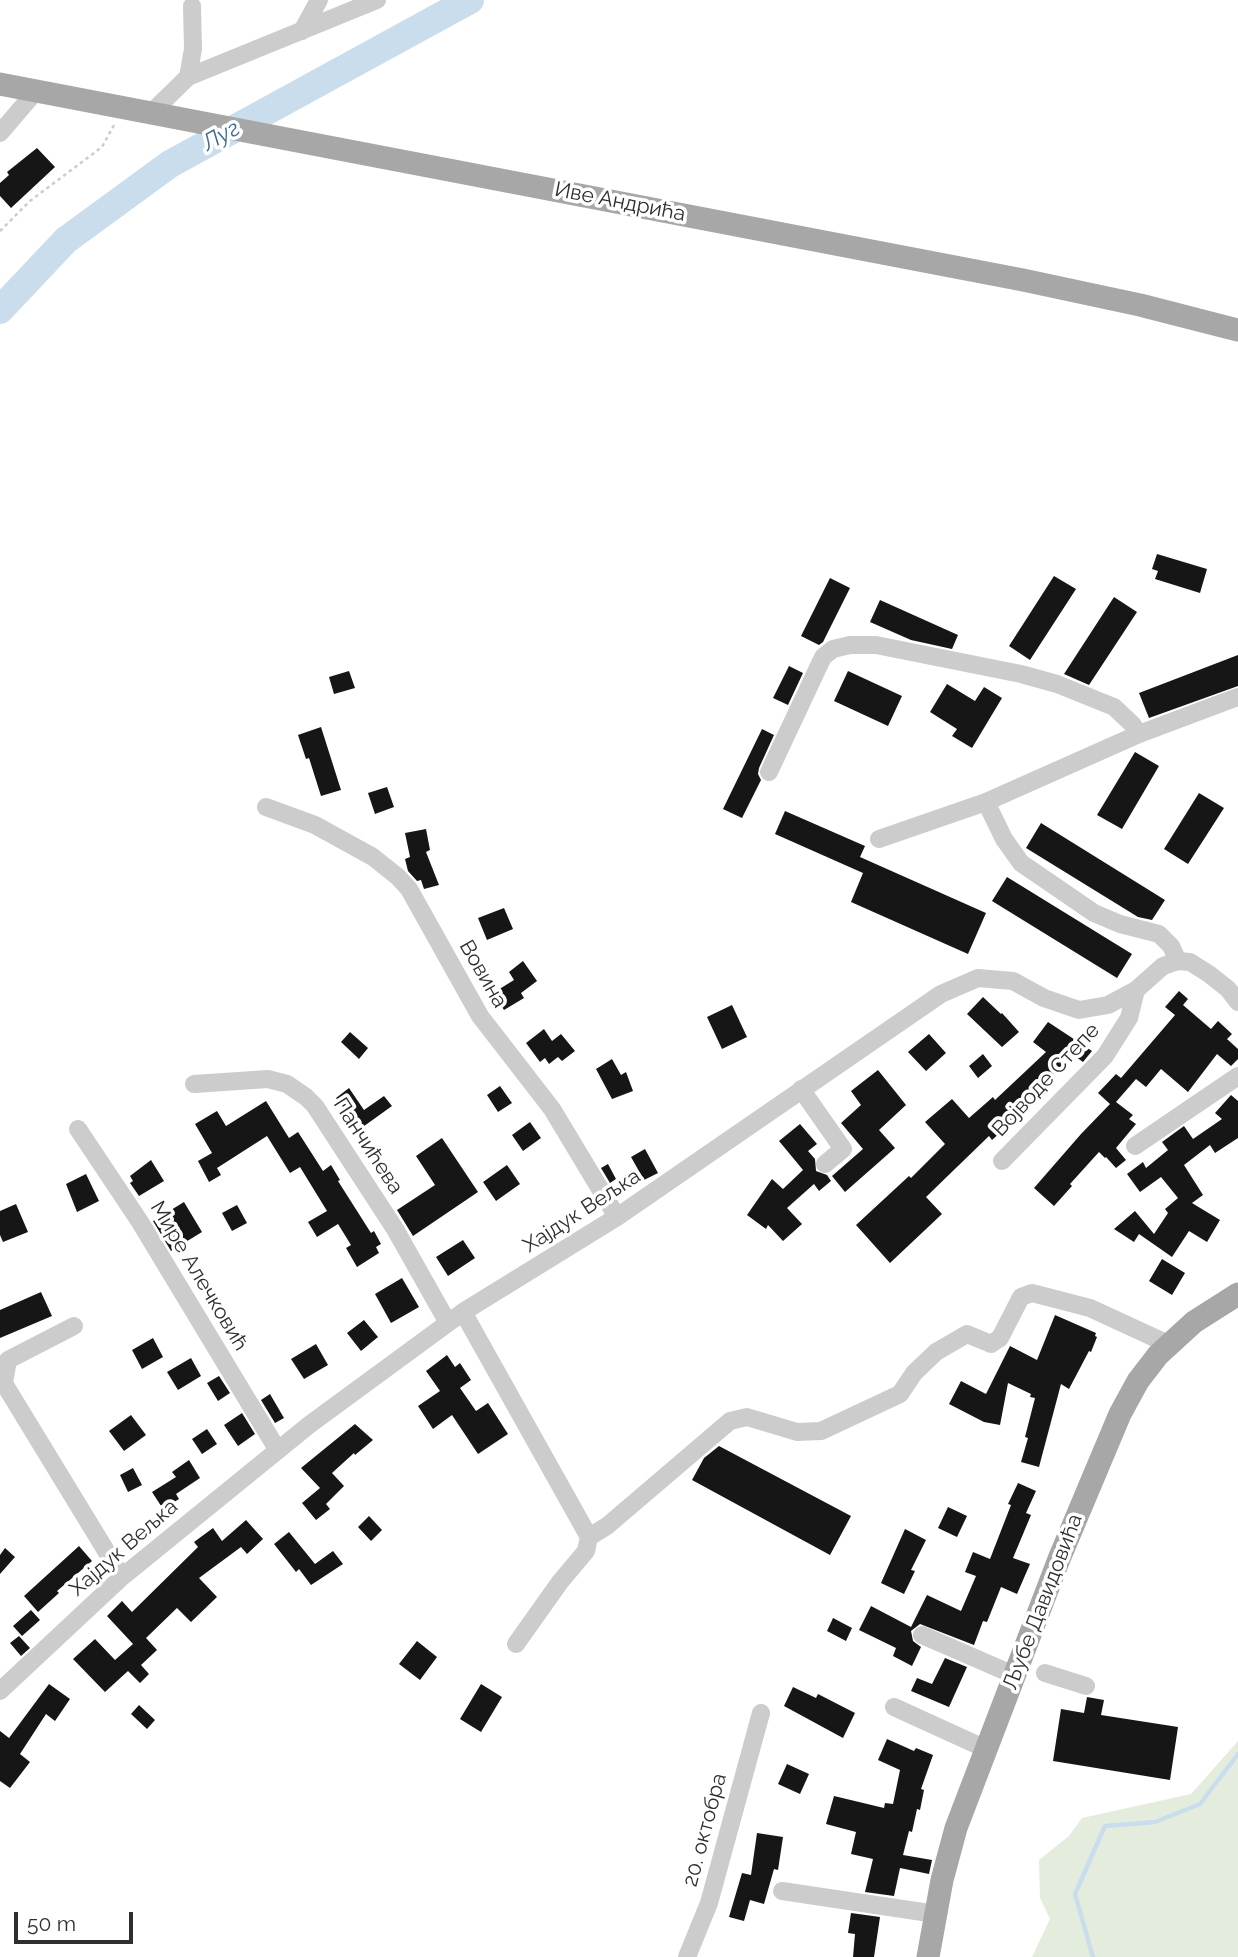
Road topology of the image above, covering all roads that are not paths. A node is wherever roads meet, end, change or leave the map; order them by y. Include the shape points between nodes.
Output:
1 (318, 0) edge
2 (377, 0) edge
3 (192, 6) dead end
4 (302, 31) junction
5 (188, 77) junction
6 (0, 84) edge
7 (36, 91) junction
8 (156, 114) junction
9 (0, 133) edge
10 (1238, 330) edge
11 (1238, 697) edge
12 (1139, 734) junction
13 (769, 772) dead end
14 (986, 802) junction
15 (266, 807) dead end
16 (879, 839) dead end
17 (1178, 961) junction
18 (1136, 990) junction
19 (1238, 1002) edge
20 (1238, 1076) edge
21 (194, 1084) dead end
22 (802, 1089) junction
23 (78, 1129) dead end
24 (1135, 1146) dead end
25 (1002, 1161) dead end
26 (825, 1164) dead end
27 (617, 1217) junction
28 (1238, 1294) edge
29 (463, 1312) junction
30 (448, 1323) junction
31 (74, 1326) dead end
32 (1168, 1344) junction
33 (2, 1380) edge
34 (277, 1449) junction
35 (589, 1536) junction
36 (122, 1577) junction
37 (922, 1635) dead end
38 (516, 1644) dead end
39 (1045, 1673) dead end
40 (1014, 1675) junction
41 (1086, 1686) dead end
42 (0, 1691) edge
43 (894, 1707) dead end
44 (761, 1713) dead end
45 (986, 1749) junction
46 (782, 1891) dead end
47 (936, 1914) junction
48 (687, 1957) edge
49 (928, 1957) edge

1 - 4 street
2 - 4 street
3 - 5 street
4 - 5 street
5 - 8 street
6 - 7 main road, Иве Андрића
7 - 8 main road, Иве Андрића
7 - 9 street
8 - 10 main road, Иве Андрића via 1057,287
11 - 12 street
12 - 13 street via 1114,707 1057,684 876,645 850,645 822,657
12 - 14 street
14 - 16 street
14 - 17 street via 1021,863 1094,913 1159,934
15 - 27 street, Вовина via 315,825 373,857 409,889 480,1016 552,1109
17 - 18 street, Хајдук Вељка via 1163,966
17 - 19 street via 1190,962 1209,974
18 - 22 street, Хајдук Вељка via 1108,1005 1079,1010 1013,981 978,978 941,994
18 - 25 street, Војводе Степе via 1129,1018 1105,1056
20 - 24 street
21 - 30 street, Панчићева via 268,1079 287,1084 306,1097 395,1229
22 - 26 street via 843,1149
22 - 27 street, Хајдук Вељка
23 - 34 street, Мире Алечковић
27 - 29 street, Хајдук Вељка
28 - 32 main road, Љубе Давидовића
29 - 30 street, Хајдук Вељка
29 - 35 street
30 - 34 street, Хајдук Вељка
31 - 33 street via 8,1360
32 - 35 street via 1090,1308 1032,1293 1021,1297 1000,1338 991,1344 967,1334 936,1352 900,1394 821,1431 797,1432 747,1417 730,1421 607,1526
32 - 40 main road, Љубе Давидовића via 1147,1367 1120,1414
33 - 36 street
34 - 36 street, Хајдук Вељка
35 - 38 street via 586,1551
36 - 42 street, Хајдук Вељка
37 - 40 street
39 - 41 street
40 - 45 main road, Љубе Давидовића
43 - 45 street
44 - 48 street, 20. октобра via 709,1903
45 - 47 main road, Љубе Давидовића via 951,1841
46 - 47 street
47 - 49 main road, Љубе Давидовића

